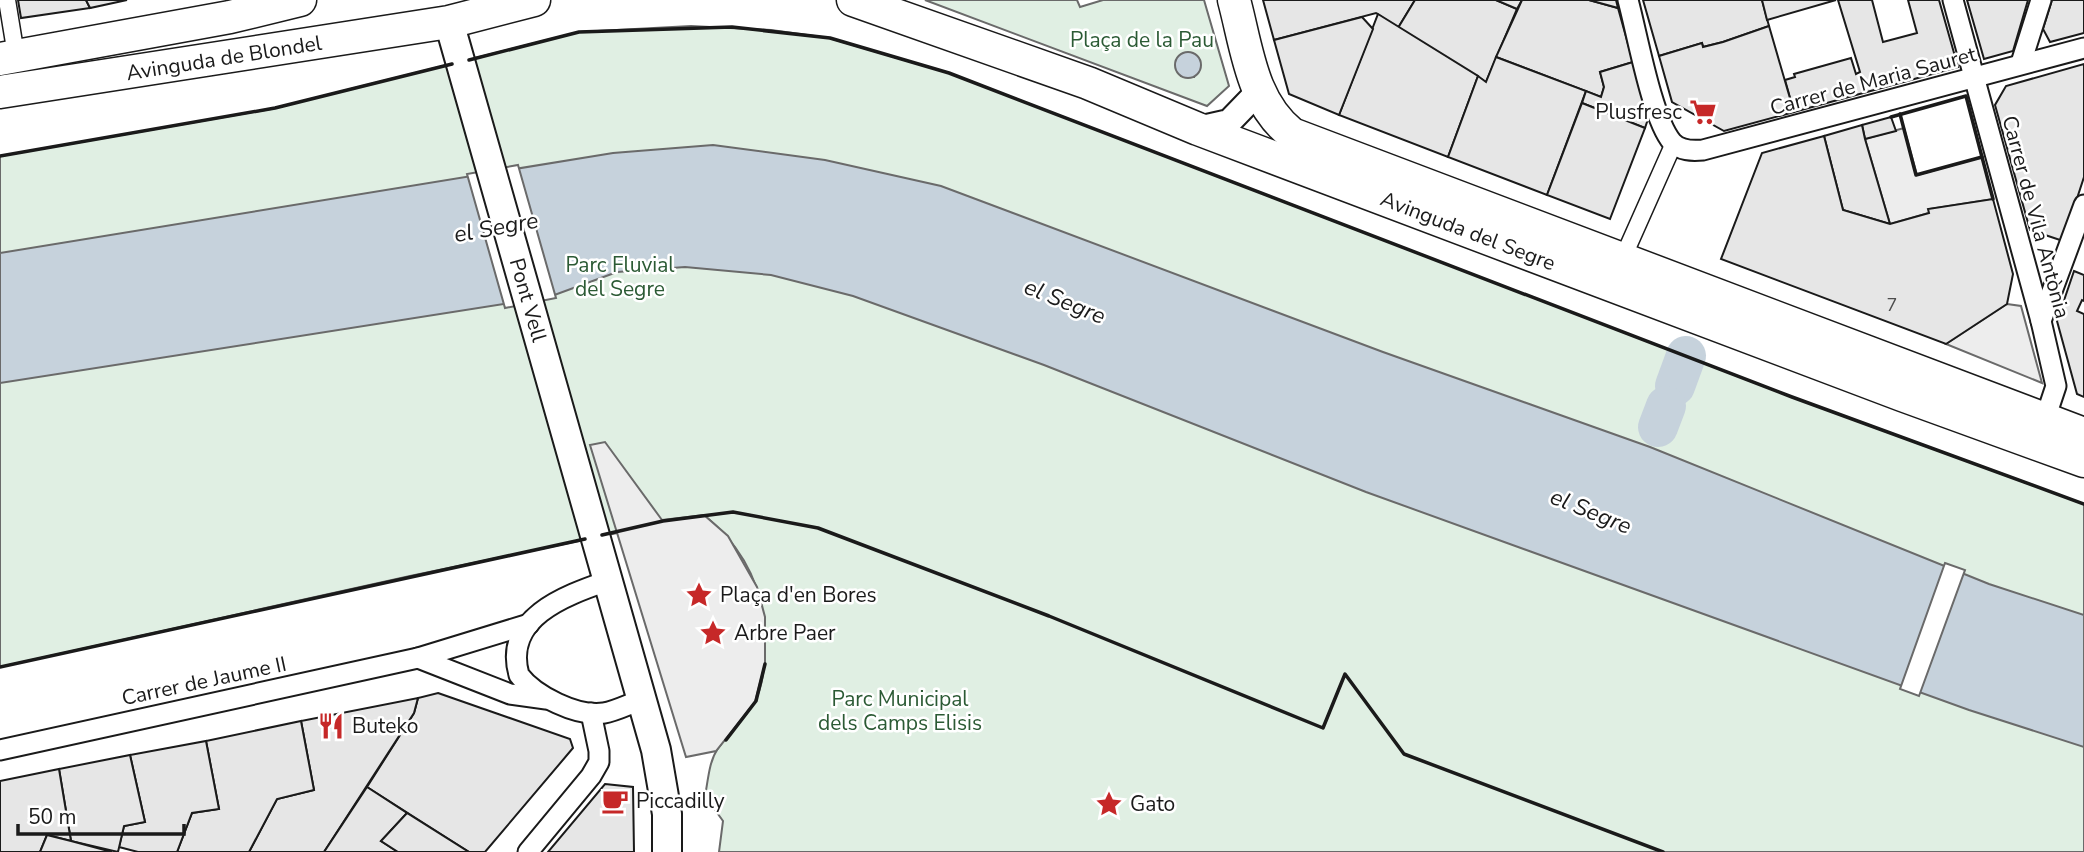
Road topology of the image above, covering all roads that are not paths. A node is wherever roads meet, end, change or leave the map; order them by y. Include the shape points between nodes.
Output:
1 (8, 0) edge
2 (300, 0) edge
3 (534, 0) edge
4 (853, 0) edge
5 (1234, 0) edge
6 (1628, 0) edge
7 (1953, 0) edge
8 (2041, 0) edge
9 (442, 7) edge
10 (2084, 48) edge
11 (8, 57) edge
12 (2021, 63) junction
13 (1976, 78) junction
14 (0, 92) edge
15 (1258, 92) junction
16 (1198, 129) junction
17 (1674, 144) junction
18 (2084, 205) edge
19 (1622, 260) junction
20 (2075, 260) edge
21 (2041, 321) junction
22 (2041, 433) junction
23 (2084, 434) edge
24 (2084, 461) edge
25 (607, 581) junction
26 (529, 624) junction
27 (418, 658) junction
28 (550, 699) junction
29 (641, 701) junction
30 (591, 713) junction
31 (0, 750) edge
32 (528, 852) edge
33 (667, 852) edge

1 - 11 street
2 - 11 main road, Avinguda de Blondel
3 - 9 main road, Avinguda de Blondel
4 - 16 main road, Avinguda del Segre via 1088,83
5 - 15 main road, Avinguda del Segre
6 - 17 street via 1662,124
7 - 13 street, Carrer de Vila Antònia
8 - 12 street
9 - 14 main road, Avinguda de Blondel
9 - 25 main road, Pont Vell
10 - 12 street, Carrer de Maria Sauret
12 - 13 street, Carrer de Maria Sauret
13 - 17 street, Carrer de Maria Sauret via 1703,150 1690,151
13 - 21 street, Carrer de Vila Antònia
15 - 16 street via 1230,122
15 - 19 main road, Avinguda del Segre via 1273,119 1292,134
16 - 22 main road, Avinguda del Segre
17 - 19 street
18 - 20 street
19 - 22 main road, Avinguda del Segre
20 - 21 street
21 - 22 street, Carrer de Vila Antònia via 2056,386
22 - 23 main road, Avinguda del Segre
22 - 24 main road, Avinguda del Segre
25 - 26 street, Carrer de Jaume II via 561,597
25 - 29 main road
26 - 27 street, Carrer de Jaume II
26 - 28 street, Carrer de Jaume II via 515,650 516,667 523,681
27 - 28 street, Carrer de Jaume II via 510,694
27 - 31 street, Carrer de Jaume II
28 - 30 street, Carrer de Jaume II
29 - 30 street, Carrer de Jaume II
29 - 33 main road via 661,778
30 - 32 street via 598,762

